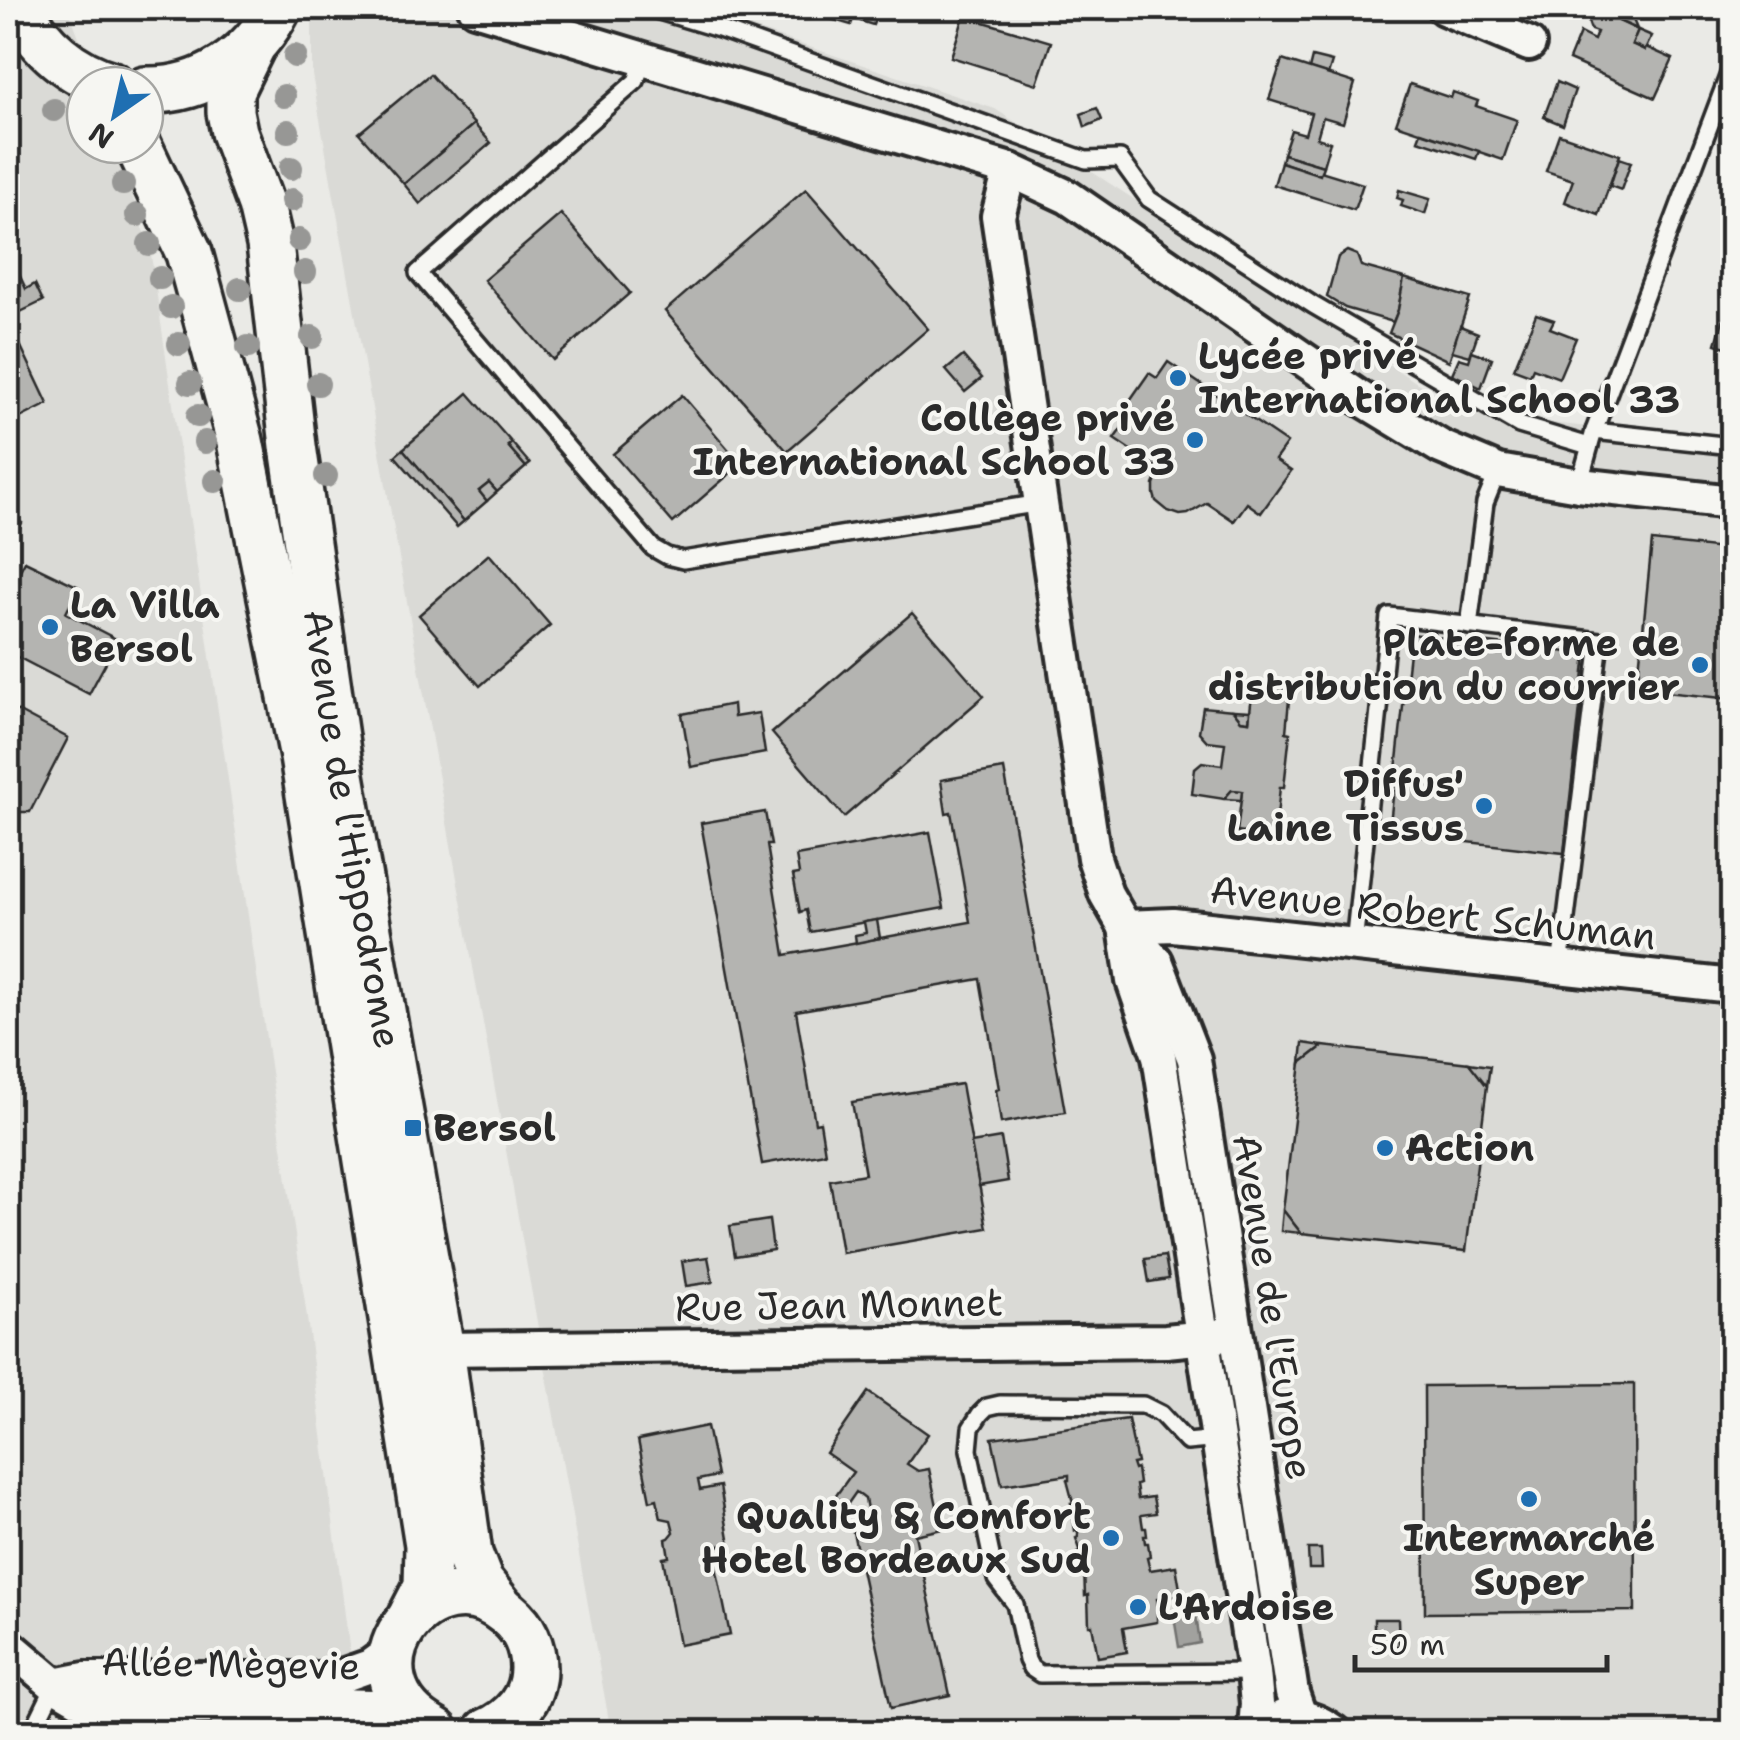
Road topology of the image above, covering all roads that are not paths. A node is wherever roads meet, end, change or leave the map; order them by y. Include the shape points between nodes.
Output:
1 (278, 8) edge
2 (475, 8) edge
3 (649, 8) edge
4 (1444, 8) edge
5 (20, 27) edge
6 (1516, 28) edge
7 (251, 48) junction
8 (644, 59) junction
9 (68, 65) edge
10 (1732, 66) edge
11 (165, 89) edge
12 (147, 165) edge
13 (1010, 170) junction
14 (1591, 438) junction
15 (1732, 446) edge
16 (1498, 470) junction
17 (1579, 486) junction
18 (1732, 502) edge
19 (1041, 503) junction
20 (1469, 626) junction
21 (1124, 927) junction
22 (1354, 944) junction
23 (1560, 966) junction
24 (1732, 986) edge
25 (1220, 1336) junction
26 (441, 1349) junction
27 (1219, 1439) junction
28 (500, 1607) junction
29 (403, 1632) junction
30 (8, 1646) edge
31 (1254, 1672) junction
32 (55, 1684) junction
33 (348, 1706) junction
34 (1300, 1716) junction
35 (507, 1724) edge
36 (429, 1728) edge
37 (1253, 1730) edge
38 (32, 1732) edge
39 (306, 1732) edge
40 (1334, 1732) edge

1 - 7 main road
2 - 8 street
3 - 14 lane via 1086,160 1120,159 1149,199 1314,306 1518,425
4 - 6 street
5 - 9 main road
7 - 11 main road via 205,80
7 - 26 main road, Avenue de l'Hippodrome via 230,92 230,112 270,244 338,758
8 - 13 street
8 - 19 lane via 636,81 418,273 653,548 683,560
10 - 14 lane
12 - 29 main road, Avenue de l'Hippodrome via 189,254 240,441 304,758 428,1545 427,1586
13 - 16 street via 1068,197 1357,396 1441,446
13 - 19 street, Avenue de l'Europe via 998,216
14 - 15 lane
14 - 17 lane
16 - 17 street
16 - 20 lane via 1485,503
17 - 18 street
19 - 21 street, Avenue de l'Europe via 1094,858
20 - 22 lane via 1389,616
20 - 23 lane via 1600,641
21 - 22 street, Avenue Robert Schuman via 1173,925
21 - 25 street, Avenue de l'Europe
22 - 23 street, Avenue Robert Schuman
23 - 24 street, Avenue Robert Schuman
25 - 26 street, Rue Jean Monnet
25 - 27 street, Avenue de l'Europe
25 - 34 street, Avenue de l'Europe
26 - 28 main road, Avenue de l'Hippodrome via 469,1554
27 - 31 street, Avenue de l'Europe
27 - 31 lane via 1187,1442 1143,1405 1000,1404 980,1414 969,1450 996,1580 1015,1604 1031,1668 1040,1674
28 - 29 main road via 454,1596 432,1602
28 - 35 main road, Avenue de l'Hippodrome via 526,1635 532,1653 530,1690
29 - 32 street, Allée Mègevie via 370,1666 332,1678 84,1678
29 - 36 main road via 391,1669 394,1688
30 - 32 street, Allée Mègevie
31 - 37 street, Avenue de l'Europe
32 - 33 street, Allée Mègevie via 90,1705 134,1714
32 - 38 lane
33 - 36 street, Allée Mègevie via 376,1707
33 - 39 lane
34 - 37 street via 1269,1720
34 - 40 street

